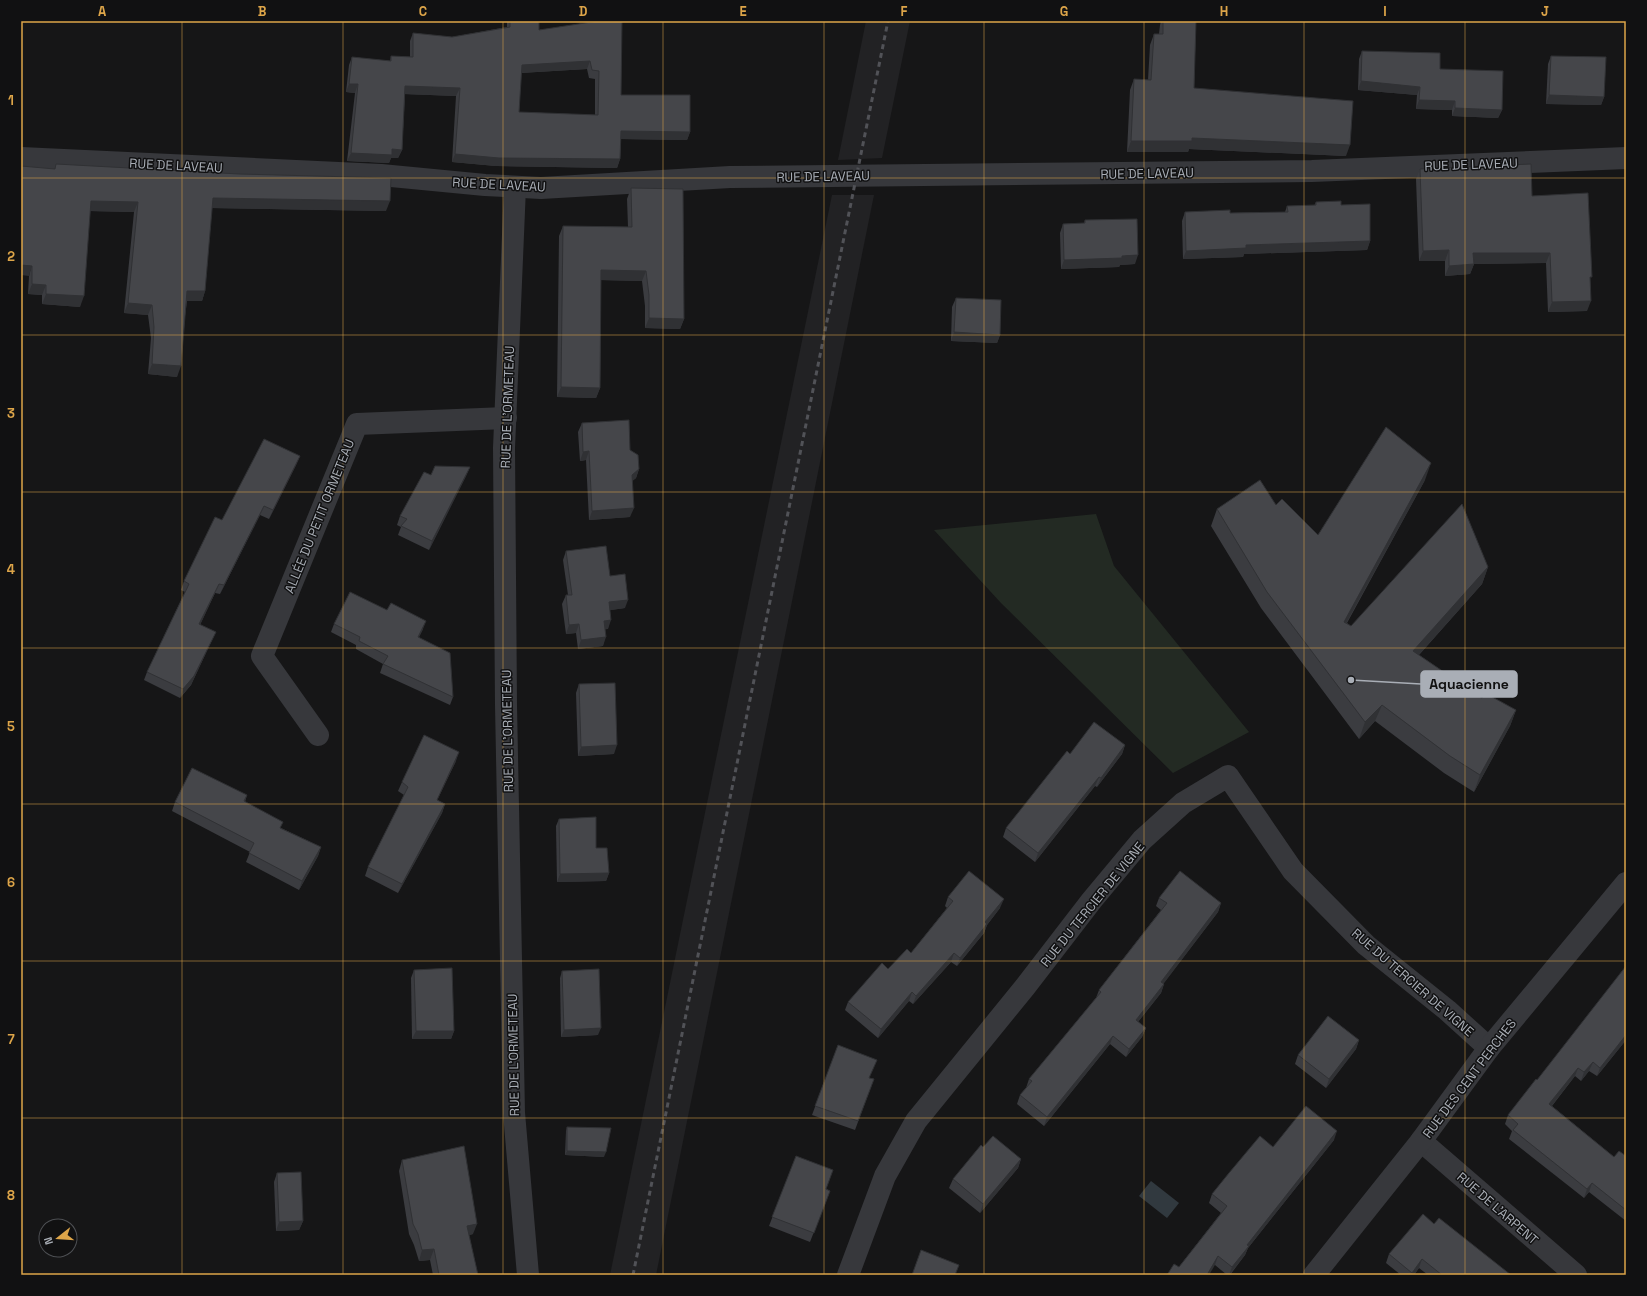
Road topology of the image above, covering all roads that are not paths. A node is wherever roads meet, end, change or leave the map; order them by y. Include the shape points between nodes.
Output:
1 (21, 158) edge
2 (1626, 158) edge
3 (515, 187) junction
4 (506, 418) junction
5 (318, 735) dead end
6 (1626, 883) edge
7 (1489, 1048) junction
8 (1422, 1141) junction
9 (528, 1275) edge
10 (848, 1275) edge
11 (1314, 1275) edge
12 (1576, 1275) edge

1 - 3 street, RUE DE LAVEAU via 381,175
2 - 3 street, RUE DE LAVEAU via 1312,171 730,178 541,188
3 - 4 street, RUE DE L'ORMETEAU
4 - 5 street, ALLÉE DU PETIT ORMETEAU via 357,424 262,656
4 - 9 street, RUE DE L'ORMETEAU via 506,705 514,1113
6 - 7 street, RUE DES CENT PERCHES
7 - 8 street, RUE DES CENT PERCHES
7 - 10 street, RUE DU TERCIER DE VIGNE via 1447,1010 1366,945 1293,871 1228,776 1183,803 1142,840 916,1121 886,1176
8 - 11 street, RUE DES CENT PERCHES
8 - 12 street, RUE DE L'ARPENT

